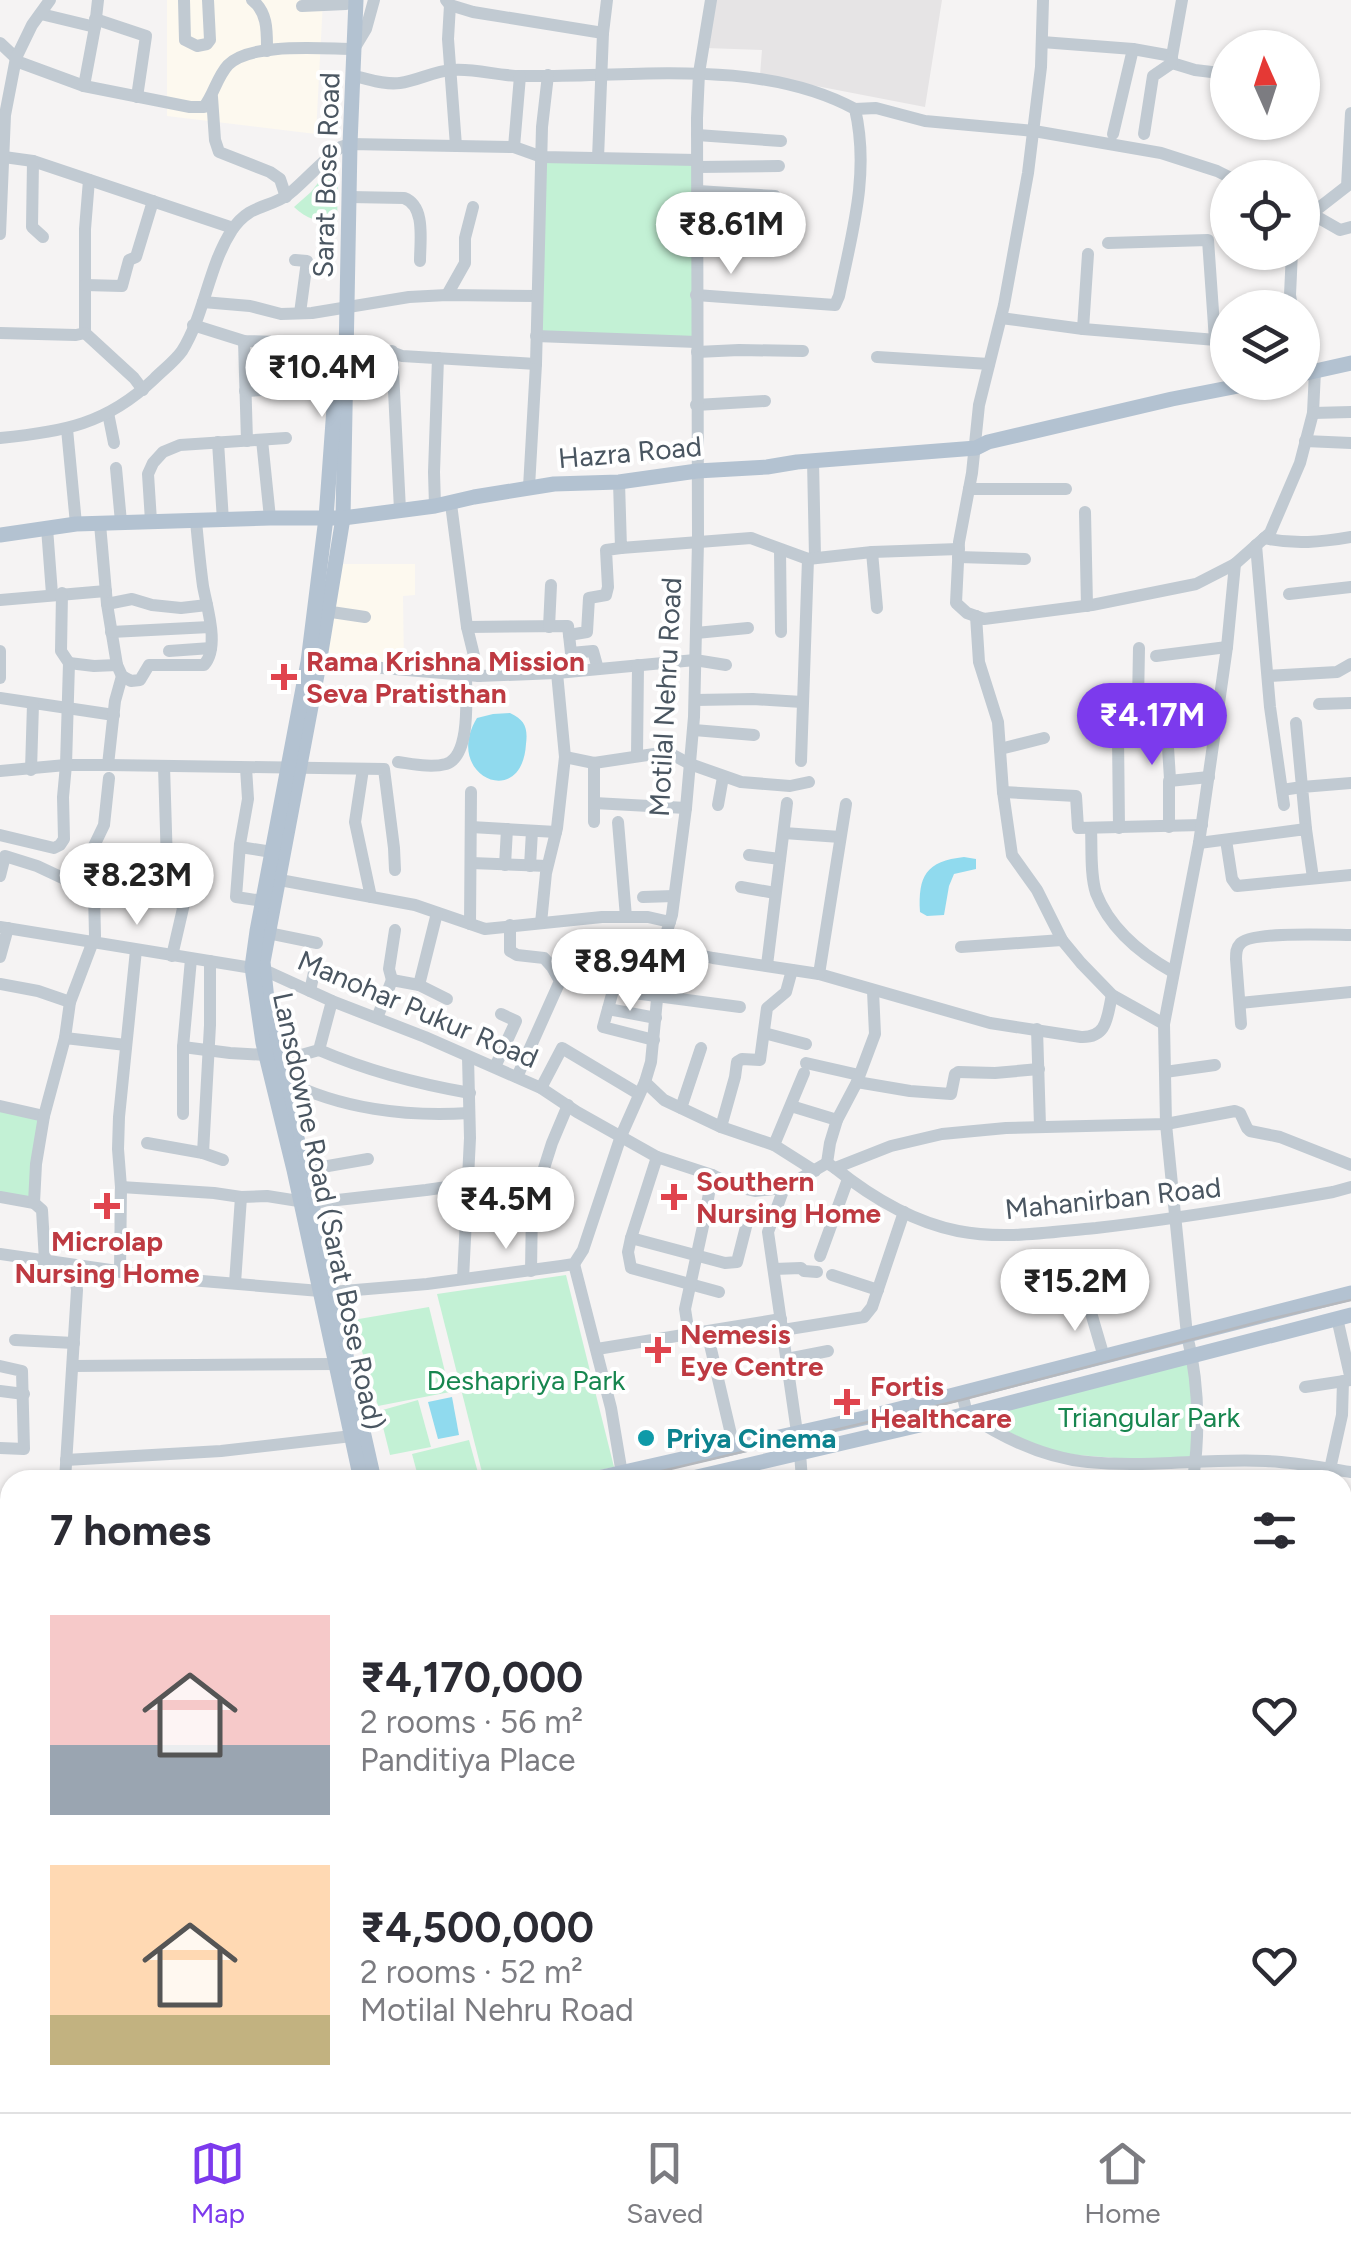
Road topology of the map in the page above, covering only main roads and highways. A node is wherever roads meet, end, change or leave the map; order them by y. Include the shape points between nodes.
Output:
1 (349, 1) edge
2 (349, 49) junction
3 (345, 145) junction
4 (344, 308) junction
5 (341, 345) junction
6 (1351, 363) edge
7 (1320, 370) edge
8 (1210, 392) edge
9 (334, 518) junction
10 (0, 535) edge
11 (294, 767) junction
12 (272, 878) junction
13 (258, 968) junction
14 (273, 1058) junction
15 (306, 1202) junction
16 (326, 1292) junction
17 (1351, 1293) edge
18 (1344, 1316) edge
19 (360, 1470) edge
20 (371, 1470) edge
21 (646, 1470) edge
22 (725, 1470) edge

1 - 2 main road
2 - 3 main road
2 - 3 main road, Sarat Bose Road via 354,76
3 - 4 main road
3 - 4 main road, Sarat Bose Road via 350,197
4 - 5 main road
5 - 9 main road
5 - 9 main road
6 - 7 main road
8 - 9 main road, Hazra Road via 976,448 529,487
9 - 10 main road, Hazra Road via 76,524
9 - 11 main road, Lansdowne Road (Sarat Bose Road)
11 - 12 main road, Lansdowne Road (Sarat Bose Road)
11 - 12 main road, Lansdowne Road (Sarat Bose Road) via 272,852
12 - 13 main road, Lansdowne Road (Sarat Bose Road) via 263,901
12 - 13 main road, Lansdowne Road (Sarat Bose Road)
13 - 14 main road, Lansdowne Road (Sarat Bose Road)
14 - 15 main road, Lansdowne Road (Sarat Bose Road)
14 - 15 main road, Lansdowne Road (Sarat Bose Road) via 305,1170
15 - 16 main road, Lansdowne Road (Sarat Bose Road)
16 - 19 main road, Lansdowne Road (Sarat Bose Road)
16 - 20 main road, Lansdowne Road (Sarat Bose Road)
17 - 21 main road
18 - 22 main road

